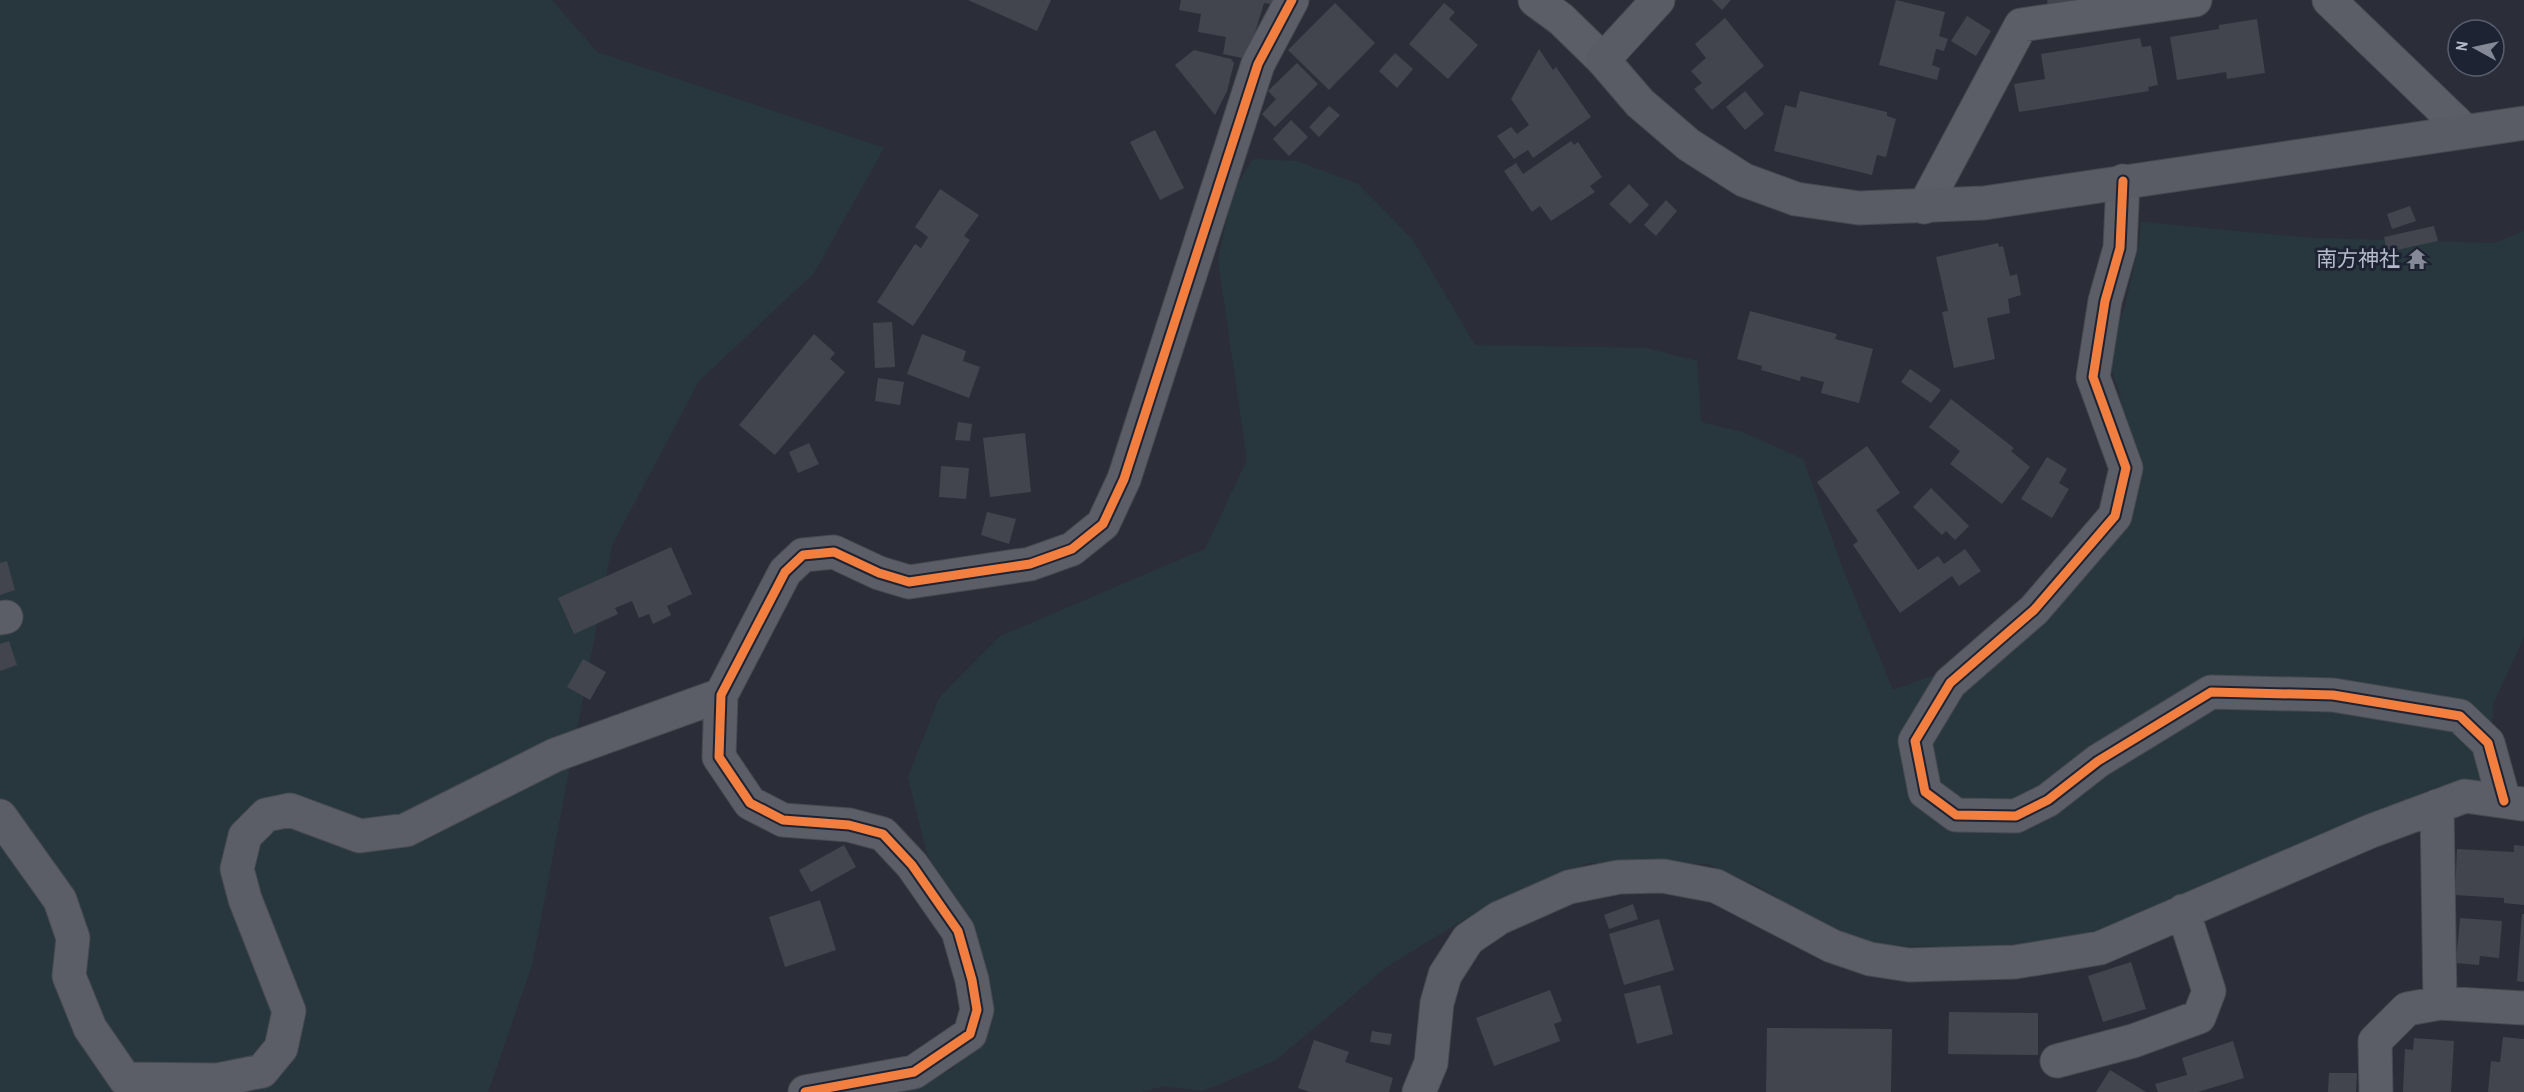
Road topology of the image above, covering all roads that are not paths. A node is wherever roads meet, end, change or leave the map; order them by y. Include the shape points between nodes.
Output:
1 (1292, 0) edge
2 (1535, 0) edge
3 (1658, 0) edge
4 (2195, 0) edge
5 (2329, 0) edge
6 (1603, 60) junction
7 (2524, 123) edge
8 (2465, 131) junction
9 (2123, 181) junction
10 (1924, 207) junction
11 (722, 694) junction
12 (2514, 802) edge
13 (2437, 806) junction
14 (0, 816) edge
15 (2183, 911) junction
16 (2440, 1003) junction
17 (2524, 1008) edge
18 (2057, 1061) dead end
19 (133, 1086) edge
20 (805, 1092) edge
21 (1419, 1092) edge
22 (2376, 1092) edge

1 - 11 street via 1258,64 1124,479 1103,524 1072,549 1030,564 909,582 834,552 803,555 785,572
2 - 6 street
3 - 6 street
4 - 10 street via 2021,25
5 - 8 street
6 - 10 street via 1640,103 1689,145 1744,180 1796,199 1859,208
7 - 8 street
8 - 9 street
9 - 10 street via 1984,203
9 - 12 street via 2120,248 2105,301 2093,377 2126,468 2115,516 2034,610 1950,683 1915,741 1925,792 1956,815 2016,816 2048,800 2098,761 2211,692 2333,695 2460,716 2488,743
11 - 19 street via 555,755 406,830 360,836 290,810 267,815 245,836 237,869 289,1011 281,1048 262,1071 218,1080
11 - 20 street via 719,757 750,803 783,820 849,825 883,834 912,865 958,932 972,980 978,1010 970,1034 914,1072
12 - 13 street via 2465,795
13 - 15 street
13 - 16 street
14 - 19 street via 60,900 73,938 69,976 90,1028
15 - 18 street via 2209,991 2199,1017 2133,1041
15 - 21 street via 2100,948 2067,955 2015,962 1909,965 1870,959 1832,946 1716,886 1663,876 1619,877 1569,887 1499,918 1468,939 1445,975 1437,1003 1431,1063
16 - 17 street
16 - 22 street via 2407,1009 2375,1041

